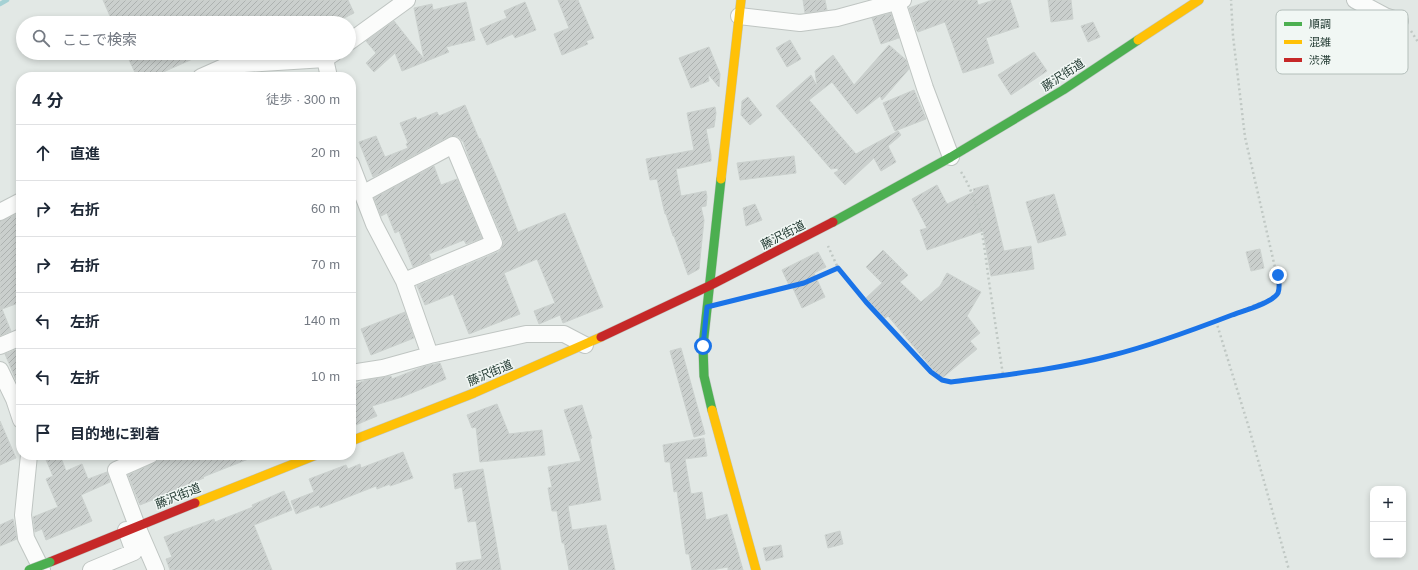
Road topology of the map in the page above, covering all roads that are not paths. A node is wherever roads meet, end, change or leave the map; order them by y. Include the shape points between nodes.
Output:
1 (407, 0) edge
2 (741, 0) edge
3 (1199, 0) edge
4 (1355, 0) edge
5 (900, 1) edge
6 (1374, 10) edge
7 (739, 16) junction
8 (356, 37) edge
9 (284, 60) edge
10 (329, 60) edge
11 (212, 72) edge
12 (328, 72) edge
13 (951, 157) junction
14 (356, 178) edge
15 (362, 194) junction
16 (16, 204) edge
17 (0, 212) edge
18 (404, 281) junction
19 (709, 286) junction
20 (16, 339) edge
21 (585, 345) junction
22 (0, 346) edge
23 (430, 355) junction
24 (0, 370) edge
25 (356, 372) edge
26 (16, 405) edge
27 (356, 439) edge
28 (28, 460) edge
29 (139, 460) edge
30 (303, 460) edge
31 (132, 528) junction
32 (46, 566) edge
33 (29, 570) edge
34 (91, 570) edge
35 (156, 570) edge
36 (756, 570) edge

1 - 8 street
2 - 7 main road
3 - 13 main road, 藤沢街道 via 1063,90
4 - 6 street
5 - 7 street via 837,18 800,22
5 - 13 street via 925,88
7 - 19 main road
9 - 11 street via 228,65
10 - 12 street
13 - 19 main road, 藤沢街道
14 - 15 street
15 - 18 street via 374,224
15 - 18 street via 453,145 494,243
16 - 17 street
18 - 23 street
19 - 21 main road, 藤沢街道
19 - 36 main road via 703,346 704,376
20 - 22 street
21 - 23 street via 564,334 526,334
21 - 27 main road, 藤沢街道 via 474,393
23 - 25 street via 383,368
24 - 26 street
28 - 32 street via 23,515 26,538
29 - 31 street via 116,470
30 - 31 main road, 藤沢街道
31 - 32 main road, 藤沢街道
31 - 34 street via 134,552
31 - 35 street
32 - 33 main road, 藤沢街道, bridge

